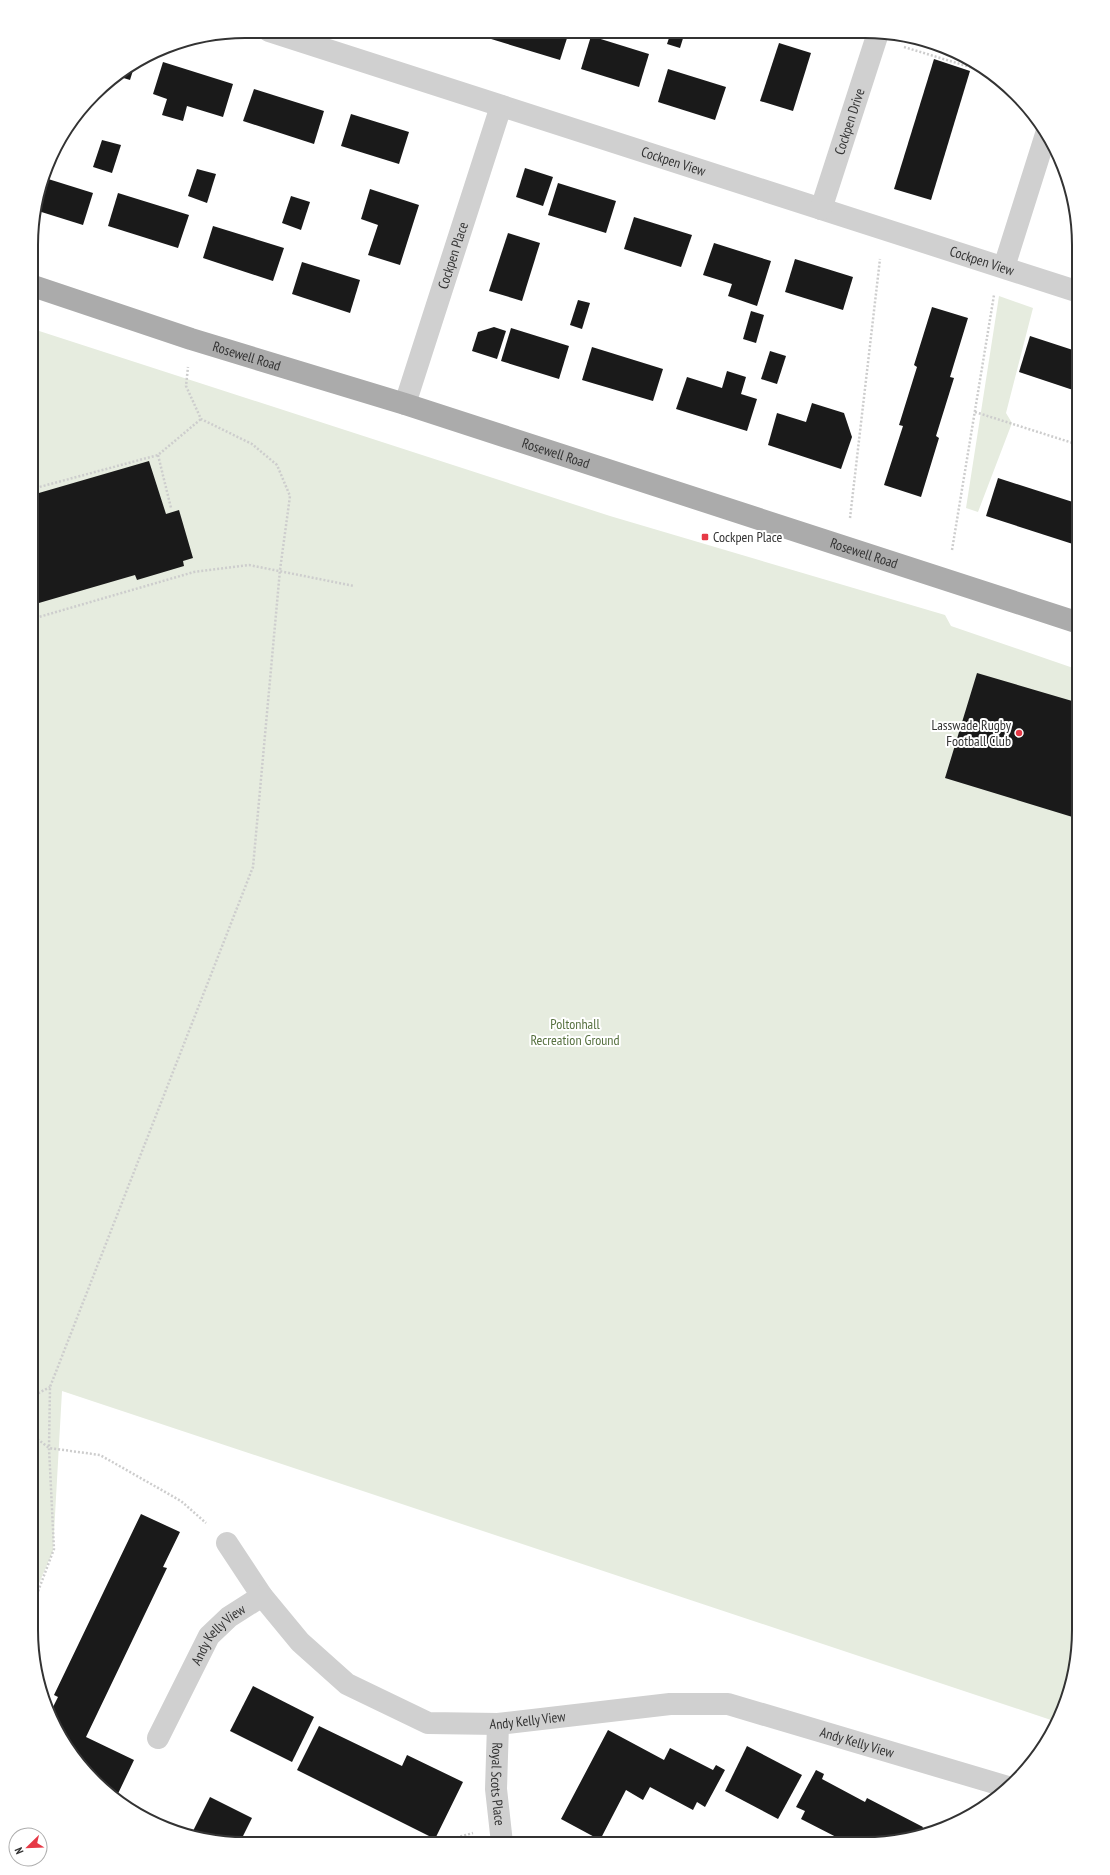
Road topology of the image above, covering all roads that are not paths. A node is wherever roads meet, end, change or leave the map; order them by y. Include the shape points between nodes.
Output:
1 (291, 38) edge
2 (876, 38) edge
3 (501, 106) junction
4 (1044, 141) edge
5 (821, 209) junction
6 (1004, 267) junction
7 (38, 288) edge
8 (1072, 290) edge
9 (405, 404) junction
10 (1072, 620) edge
11 (228, 1542) road end
12 (262, 1596) junction
13 (498, 1724) junction
14 (158, 1738) dead end
15 (996, 1790) edge
16 (501, 1837) edge

1 - 3 street, Cockpen View
2 - 5 street, Cockpen Drive
3 - 5 street, Cockpen View
3 - 9 street, Cockpen Place
4 - 6 street
5 - 6 street, Cockpen View
6 - 8 street, Cockpen View
7 - 9 main road, Rosewell Road via 191,339
9 - 10 main road, Rosewell Road
11 - 12 street
12 - 13 street, Andy Kelly View via 300,1642 347,1684 428,1723
12 - 14 street, Andy Kelly View via 229,1617 209,1636
13 - 15 street, Andy Kelly View via 670,1704 728,1704
13 - 16 street, Royal Scots Place via 496,1789

